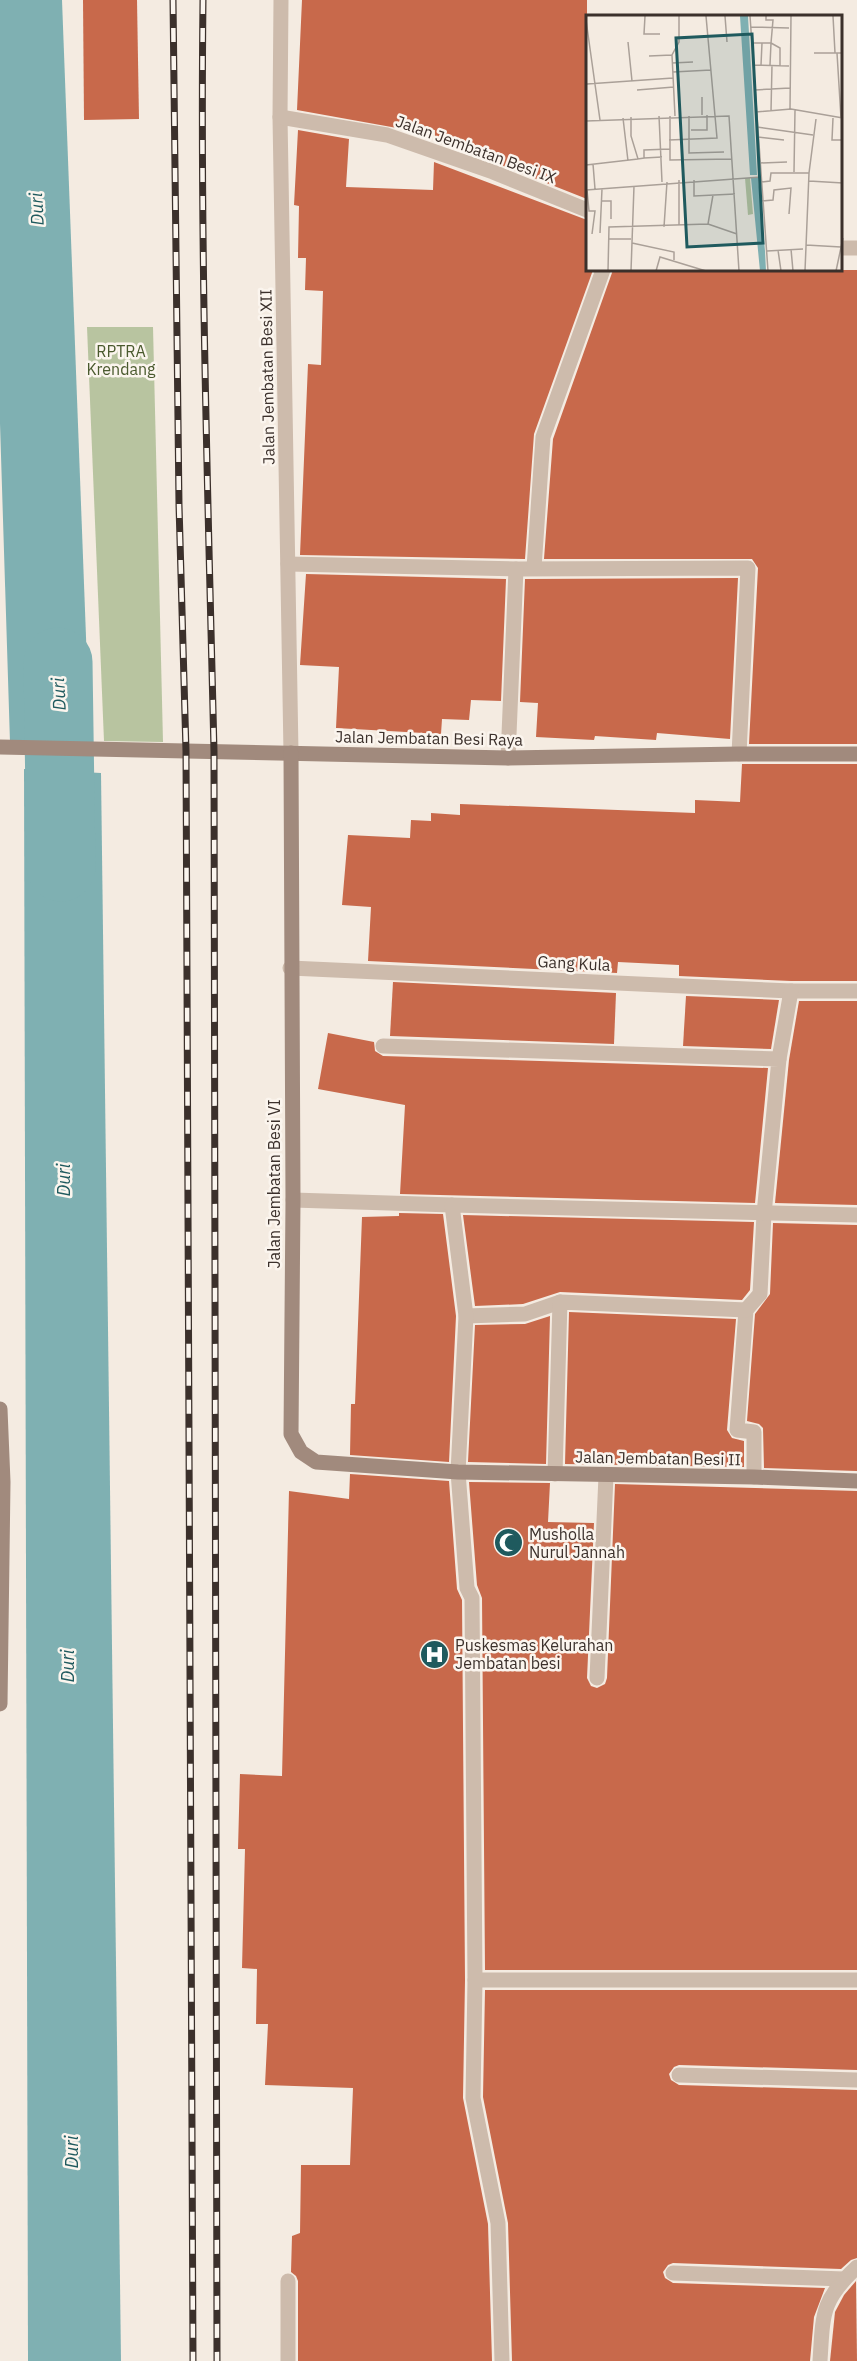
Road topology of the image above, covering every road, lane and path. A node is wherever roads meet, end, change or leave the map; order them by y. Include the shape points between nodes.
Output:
1 (281, 0) edge
2 (280, 117) junction
3 (586, 210) edge
4 (602, 272) edge
5 (288, 564) junction
6 (534, 568) junction
7 (516, 569) junction
8 (5, 747) edge
9 (291, 753) junction
10 (739, 754) junction
11 (857, 754) edge
12 (508, 758) junction
13 (290, 968) junction
14 (791, 991) junction
15 (857, 991) edge
16 (383, 1046) dead end
17 (779, 1059) junction
18 (293, 1200) junction
19 (452, 1205) junction
20 (764, 1214) junction
21 (857, 1215) edge
22 (560, 1302) junction
23 (746, 1310) junction
24 (465, 1316) junction
25 (0, 1409) edge
26 (458, 1472) junction
27 (555, 1474) junction
28 (606, 1476) junction
29 (754, 1477) junction
30 (857, 1481) edge
31 (2, 1482) edge
32 (597, 1678) dead end
33 (0, 1704) edge
34 (475, 1980) junction
35 (857, 1980) edge
36 (680, 2075) dead end
37 (857, 2080) edge
38 (857, 2267) edge
39 (673, 2273) dead end
40 (844, 2279) junction
41 (288, 2281) dead end
42 (288, 2361) edge
43 (502, 2361) edge
44 (820, 2361) edge

1 - 2 street, Jalan Jembatan Besi XII
2 - 3 street, Jalan Jembatan Besi IX via 387,135
2 - 5 street, Jalan Jembatan Besi XII
4 - 6 street via 543,437
5 - 7 street
5 - 9 street, Jalan Jembatan Besi XII
6 - 7 street
6 - 10 street via 748,568
7 - 12 street
8 - 9 street, Jalan Jembatan Besi Raya
9 - 12 street, Jalan Jembatan Besi Raya
9 - 13 street, Jalan Jembatan Besi VI
10 - 11 street, Jalan Jembatan Besi Raya
10 - 12 street, Jalan Jembatan Besi Raya
13 - 14 street, Gang Kula
13 - 18 street, Jalan Jembatan Besi VI
14 - 15 street, Gang Kula
14 - 17 street
16 - 17 street
17 - 20 street
18 - 19 street
18 - 26 street, Jalan Jembatan Besi VI via 291,1434 301,1452 316,1462
19 - 20 street
19 - 24 street
20 - 21 street
20 - 23 street via 760,1294
22 - 23 street
22 - 24 street via 525,1314
22 - 27 street
23 - 29 street via 737,1430 754,1432
24 - 26 street
25 - 31 street
26 - 27 street, Jalan Jembatan Besi II
26 - 34 street via 467,1588 472,1598
27 - 28 street, Jalan Jembatan Besi II
28 - 29 street, Jalan Jembatan Besi II
28 - 32 street
29 - 30 street, Jalan Jembatan Besi II
31 - 33 street
34 - 35 street
34 - 43 street via 473,2098 498,2223
36 - 37 street
38 - 40 street
39 - 40 street
40 - 44 street via 825,2309
41 - 42 street

